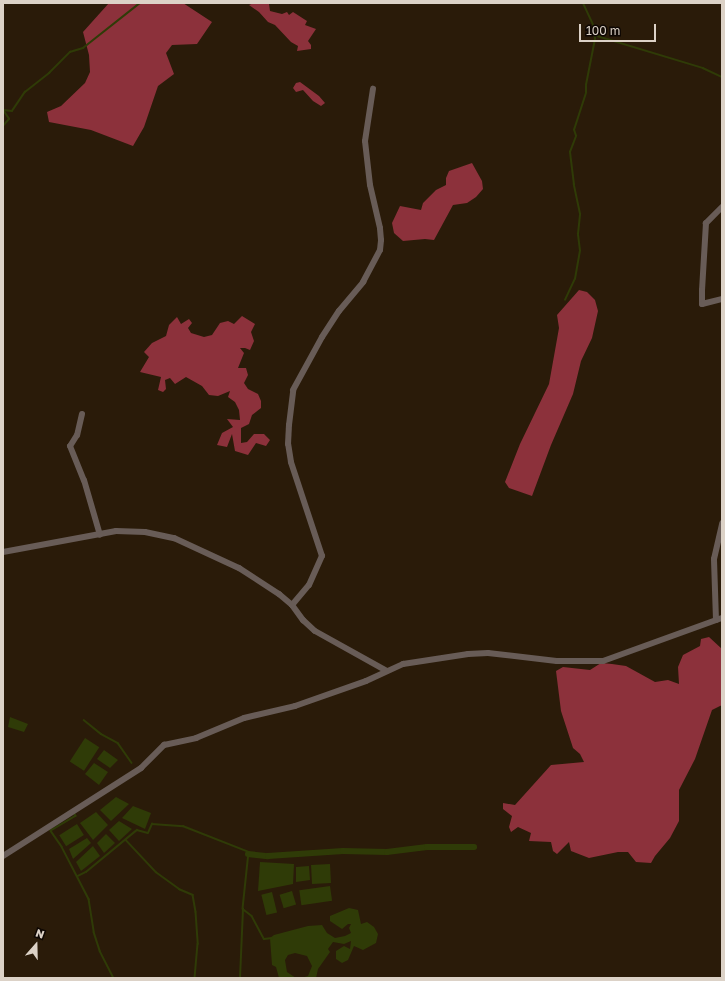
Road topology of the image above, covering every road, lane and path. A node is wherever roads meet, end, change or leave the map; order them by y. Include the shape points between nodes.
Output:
1 (373, 89) dead end
2 (722, 207) edge
3 (722, 299) edge
4 (82, 414) dead end
5 (722, 523) edge
6 (100, 535) junction
7 (3, 552) edge
8 (292, 605) junction
9 (719, 619) edge
10 (387, 671) junction
11 (3, 856) edge

1 - 8 street via 365,141 370,185 382,240 380,250 363,282 322,337 293,390 288,425 291,462 322,556 309,585
2 - 3 street via 706,224 702,304
4 - 6 street via 77,435 70,446 84,480
5 - 9 street via 714,559
6 - 7 street
6 - 8 street via 132,531 174,538 238,568
8 - 10 street via 303,620 315,630
9 - 10 street via 603,661 557,661 488,653 403,664
10 - 11 street via 295,706 244,718 196,738 164,745 141,768

